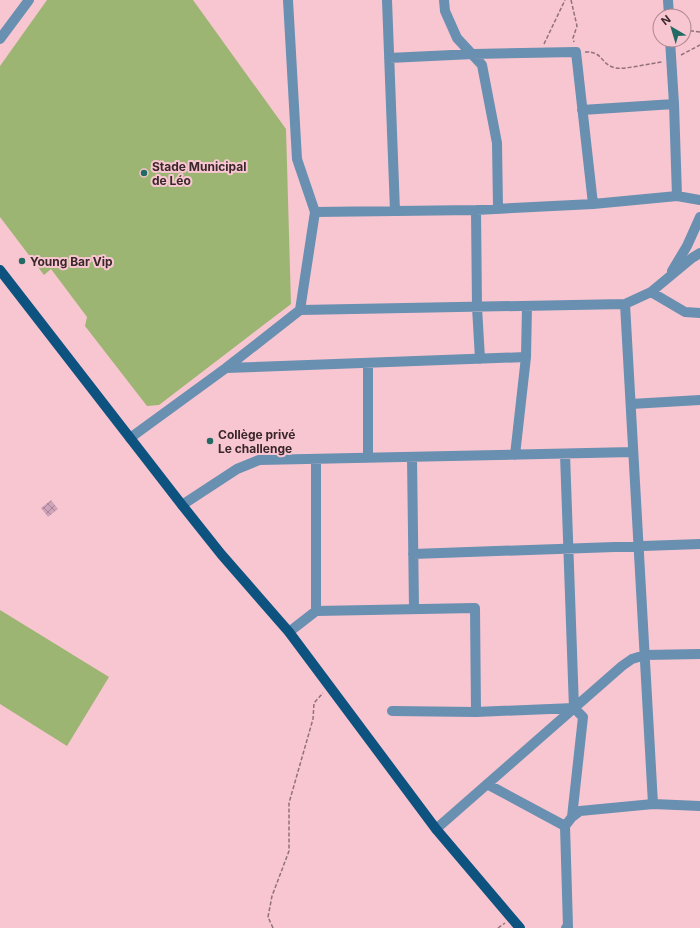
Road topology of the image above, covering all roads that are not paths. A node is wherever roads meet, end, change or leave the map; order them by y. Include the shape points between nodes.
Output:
1 (29, 0) edge
2 (288, 0) edge
3 (387, 0) edge
4 (444, 0) edge
5 (0, 39) edge
6 (671, 48) edge
7 (473, 54) junction
8 (389, 58) junction
9 (674, 104) junction
10 (582, 110) junction
11 (677, 196) junction
12 (700, 200) edge
13 (593, 204) junction
14 (498, 208) junction
15 (476, 210) junction
16 (396, 211) junction
17 (315, 212) junction
18 (700, 216) edge
19 (697, 258) edge
20 (0, 270) edge
21 (668, 278) junction
22 (650, 292) junction
23 (625, 304) junction
24 (527, 306) junction
25 (477, 307) junction
26 (300, 310) junction
27 (700, 313) edge
28 (526, 357) junction
29 (480, 359) junction
30 (368, 363) junction
31 (226, 368) junction
32 (700, 400) edge
33 (631, 404) junction
34 (130, 438) junction
35 (633, 452) junction
36 (565, 454) junction
37 (515, 455) junction
38 (412, 457) junction
39 (368, 458) junction
40 (316, 459) junction
41 (182, 505) junction
42 (700, 544) edge
43 (639, 546) junction
44 (569, 548) junction
45 (414, 554) junction
46 (414, 608) junction
47 (316, 611) junction
48 (289, 632) junction
49 (700, 654) edge
50 (645, 655) junction
51 (574, 708) junction
52 (392, 711) dead end
53 (476, 712) junction
54 (487, 784) junction
55 (653, 804) junction
56 (700, 806) edge
57 (572, 817) junction
58 (565, 826) junction
59 (436, 829) junction
60 (520, 928) edge
61 (566, 928) edge

1 - 5 street
2 - 17 street via 297,159
3 - 8 street
4 - 7 street via 445,11 457,38
6 - 9 street
7 - 8 street
7 - 10 street via 576,52
7 - 14 street via 482,65 497,143
8 - 16 street
9 - 10 street
9 - 11 street
10 - 13 street
11 - 12 street
11 - 13 street
13 - 14 street
14 - 15 street
15 - 16 street
15 - 25 street
16 - 17 street
17 - 26 street
18 - 21 street via 687,246
19 - 21 street
20 - 34 main road
21 - 22 street
22 - 23 street
22 - 27 street via 685,312
23 - 24 street
23 - 33 street
24 - 25 street
24 - 28 street
25 - 26 street
25 - 29 street
26 - 31 street
28 - 29 street
28 - 37 street
29 - 30 street
30 - 31 street
30 - 39 street
31 - 34 street
32 - 33 street
33 - 35 street
34 - 41 main road
35 - 36 street
35 - 43 street
36 - 37 street
36 - 44 street
37 - 38 street
38 - 39 street
38 - 45 street
39 - 40 street
40 - 41 street via 259,460 236,469
40 - 47 street
41 - 48 main road
42 - 43 street
43 - 44 street
43 - 50 street
44 - 45 street
44 - 51 street
45 - 46 street
46 - 47 street
46 - 53 street via 475,608
47 - 48 street
48 - 59 main road
49 - 50 street
50 - 51 street via 632,659 622,666
50 - 55 street
51 - 53 street
51 - 54 street
51 - 57 street via 583,717
52 - 53 street
54 - 58 street
54 - 59 street
55 - 56 street
55 - 57 street via 580,811
57 - 58 street
58 - 61 street via 568,926
59 - 60 main road

